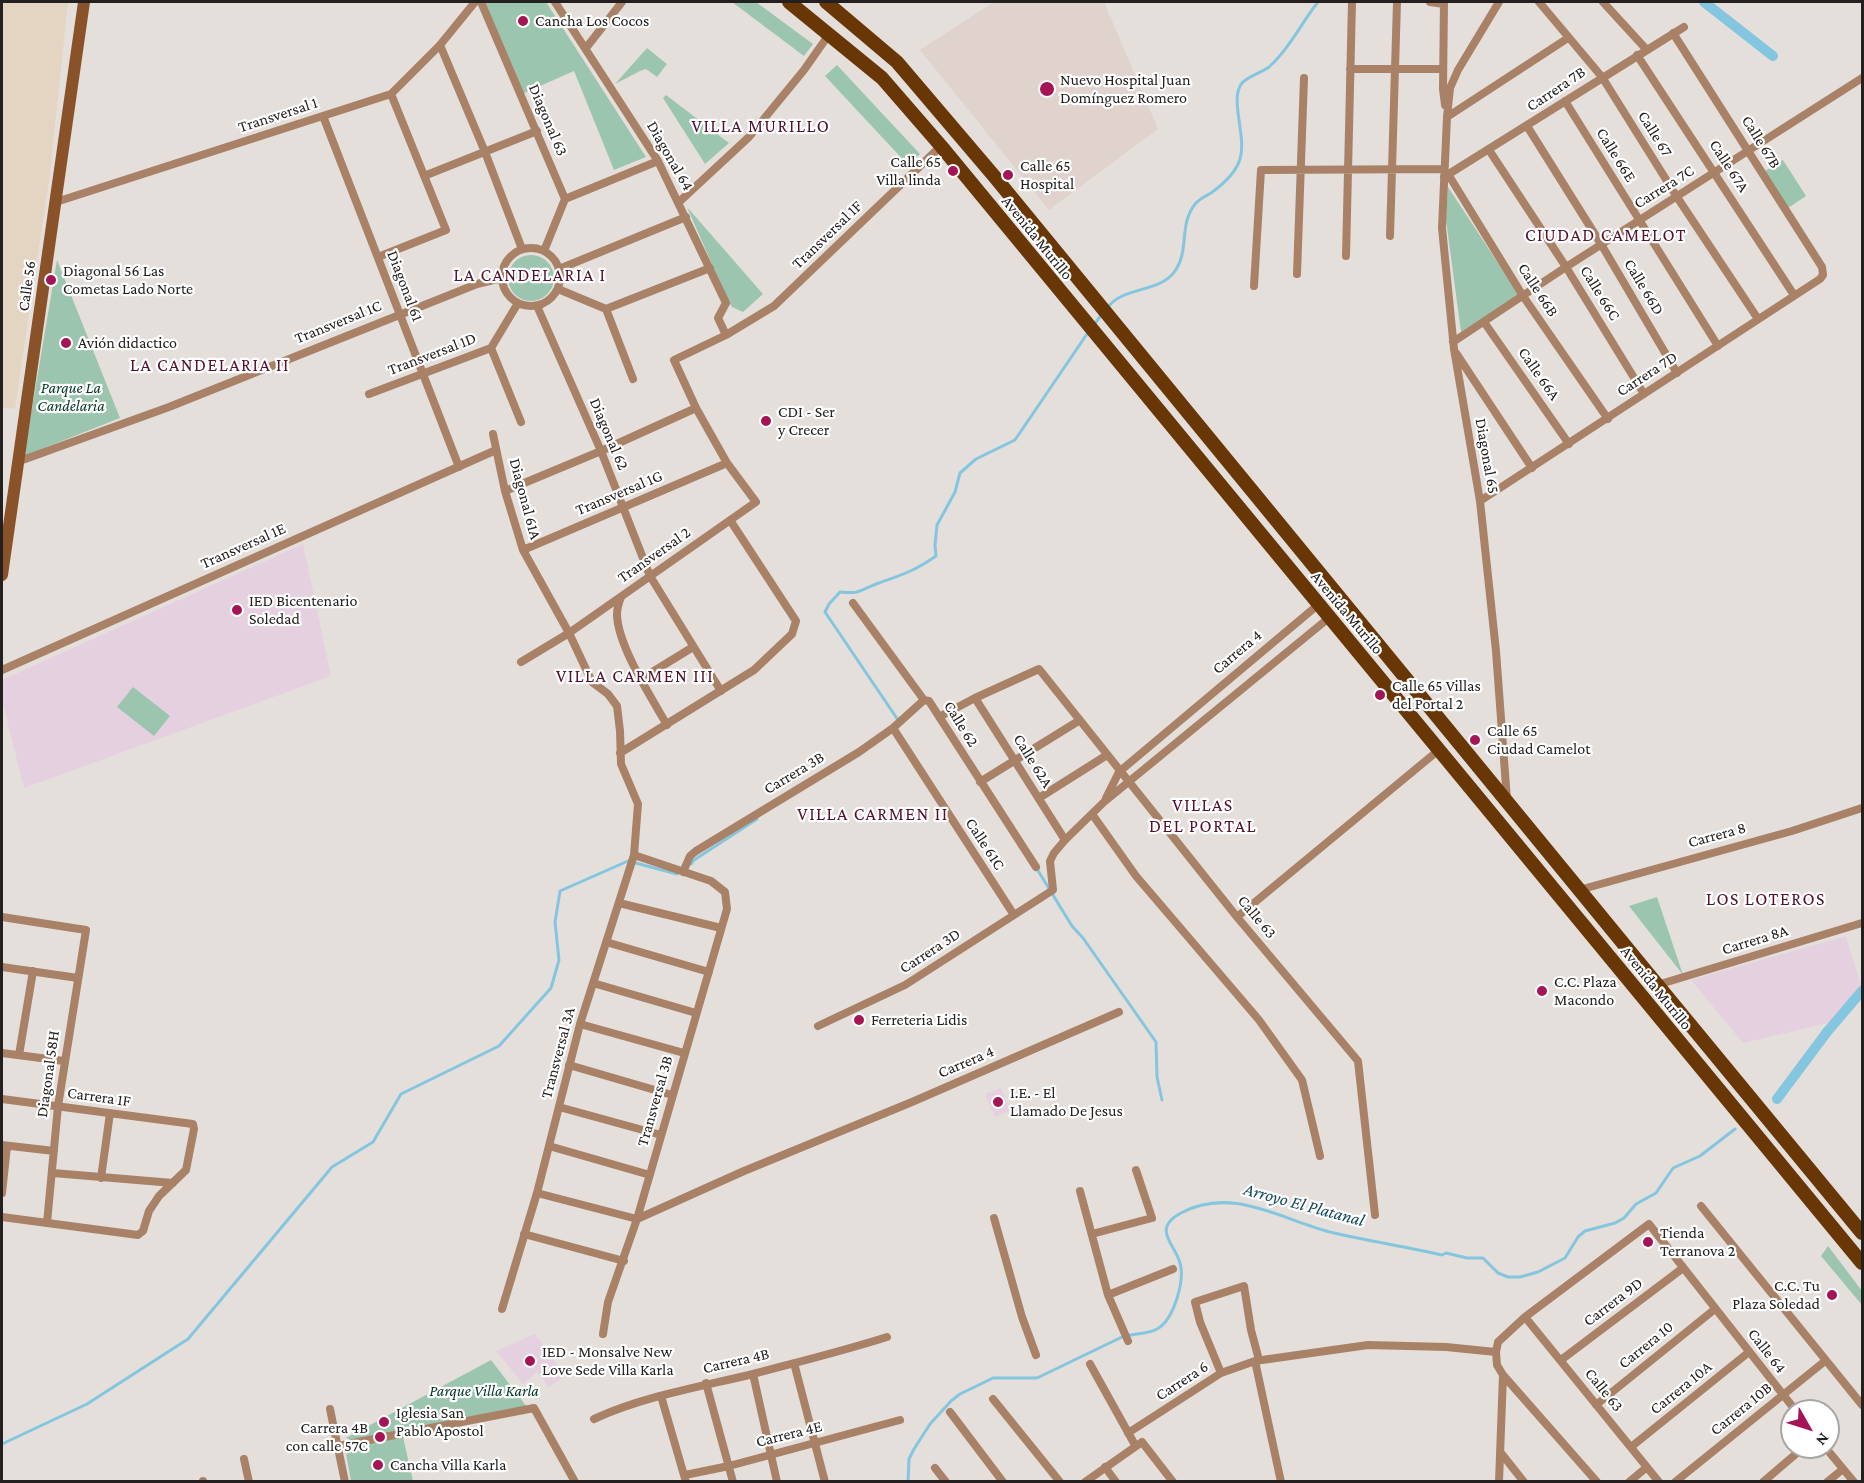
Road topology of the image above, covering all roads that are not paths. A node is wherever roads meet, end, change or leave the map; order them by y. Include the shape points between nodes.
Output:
1 (84, 2) edge
2 (475, 2) edge
3 (481, 2) edge
4 (555, 2) edge
5 (622, 2) edge
6 (789, 2) edge
7 (826, 2) edge
8 (1352, 2) edge
9 (1397, 2) edge
10 (1430, 2) edge
11 (1499, 2) edge
12 (1539, 2) edge
13 (1603, 2) edge
14 (1444, 3) edge
15 (1684, 27) dead end
16 (830, 33) junction
17 (1673, 33) junction
18 (1568, 38) junction
19 (440, 45) junction
20 (585, 48) junction
21 (1646, 49) junction
22 (1637, 55) junction
23 (1350, 69) junction
24 (1394, 69) junction
25 (1443, 69) junction
26 (1602, 76) junction
27 (1304, 78) dead end
28 (1863, 78) edge
29 (391, 94) junction
30 (1565, 101) junction
31 (323, 116) junction
32 (1447, 117) junction
33 (1527, 126) junction
34 (537, 131) junction
35 (941, 146) junction
36 (1489, 150) junction
37 (1749, 151) junction
38 (485, 152) junction
39 (658, 161) junction
40 (1347, 169) junction
41 (1393, 169) junction
42 (1301, 170) junction
43 (1445, 173) junction
44 (1715, 173) junction
45 (424, 176) junction
46 (1677, 197) junction
47 (565, 199) junction
48 (56, 202) junction
49 (679, 202) junction
50 (686, 217) junction
51 (1640, 220) junction
52 (1390, 236) dead end
53 (1602, 244) junction
54 (522, 249) junction
55 (544, 251) junction
56 (1346, 256) dead end
57 (378, 257) junction
58 (1566, 267) junction
59 (1822, 267) joint
60 (710, 268) junction
61 (559, 269) junction
62 (1297, 274) dead end
63 (502, 278) junction
64 (1254, 286) dead end
65 (558, 289) junction
66 (1794, 295) junction
67 (1523, 296) junction
68 (518, 303) junction
69 (537, 306) junction
70 (606, 309) junction
71 (400, 313) junction
72 (1758, 319) junction
73 (1484, 322) junction
74 (726, 335) junction
75 (1453, 346) junction
76 (1718, 346) junction
77 (491, 348) junction
78 (424, 373) junction
79 (1677, 373) junction
80 (633, 379) dead end
81 (369, 394) dead end
82 (1644, 394) junction
83 (696, 408) junction
84 (1608, 418) junction
85 (521, 422) dead end
86 (493, 434) dead end
87 (1569, 444) junction
88 (496, 450) junction
89 (602, 451) junction
90 (17, 462) junction
91 (727, 463) junction
92 (459, 466) junction
93 (1532, 468) junction
94 (505, 491) junction
95 (1480, 501) junction
96 (623, 508) junction
97 (730, 520) junction
98 (523, 550) junction
99 (2, 575) edge
100 (650, 576) junction
101 (621, 596) junction
102 (853, 603) dead end
103 (1319, 604) junction
104 (1330, 617) junction
105 (568, 633) junction
106 (1268, 646) junction
107 (693, 647) junction
108 (1278, 659) junction
109 (522, 662) dead end
110 (2, 670) edge
111 (641, 679) junction
112 (721, 691) junction
113 (975, 698) junction
114 (924, 700) junction
115 (939, 717) junction
116 (1080, 720) junction
117 (667, 725) junction
118 (893, 728) junction
119 (1440, 749) junction
120 (620, 753) junction
121 (1107, 755) junction
122 (1015, 760) junction
123 (1119, 772) junction
124 (981, 783) junction
125 (1128, 783) junction
126 (1039, 798) junction
127 (1507, 800) junction
128 (1104, 802) junction
129 (638, 804) joint
130 (1863, 808) edge
131 (1092, 813) junction
132 (1065, 840) junction
133 (634, 855) junction
134 (1036, 867) dead end
135 (683, 872) junction
136 (1579, 890) junction
137 (1051, 892) joint
138 (620, 903) junction
139 (1014, 915) junction
140 (2, 917) edge
141 (1237, 917) junction
142 (1863, 923) edge
143 (721, 928) junction
144 (606, 942) junction
145 (2, 967) edge
146 (33, 971) junction
147 (709, 972) junction
148 (78, 978) junction
149 (593, 983) junction
150 (1657, 985) junction
151 (1119, 1012) dead end
152 (696, 1013) junction
153 (580, 1024) junction
154 (818, 1026) dead end
155 (2, 1053) edge
156 (684, 1053) junction
157 (19, 1055) junction
158 (64, 1061) junction
159 (569, 1065) junction
160 (672, 1095) junction
161 (2, 1099) edge
162 (58, 1106) junction
163 (559, 1107) junction
164 (110, 1113) junction
165 (661, 1135) junction
166 (4, 1145) edge
167 (549, 1146) junction
168 (54, 1151) junction
169 (1320, 1156) dead end
170 (3, 1165) edge
171 (1136, 1170) dead end
172 (53, 1173) junction
173 (650, 1175) junction
174 (101, 1178) junction
175 (173, 1183) junction
176 (1080, 1191) dead end
177 (2, 1193) edge
178 (537, 1193) junction
179 (1701, 1206) dead end
180 (1374, 1215) dead end
181 (2, 1217) edge
182 (994, 1218) dead end
183 (637, 1219) junction
184 (47, 1223) junction
185 (1863, 1233) edge
186 (524, 1234) junction
187 (1092, 1234) junction
188 (624, 1261) junction
189 (1863, 1263) edge
190 (1683, 1268) junction
191 (1173, 1269) dead end
192 (1108, 1295) junction
193 (502, 1310) dead end
194 (1715, 1310) junction
195 (1525, 1317) junction
196 (603, 1334) dead end
197 (887, 1336) dead end
198 (1128, 1341) dead end
199 (1496, 1352) junction
200 (1749, 1352) junction
201 (1036, 1355) dead end
202 (1561, 1360) junction
203 (1257, 1361) junction
204 (1825, 1361) junction
205 (794, 1363) junction
206 (1090, 1364) dead end
207 (1221, 1373) junction
208 (753, 1374) junction
209 (1503, 1375) junction
210 (706, 1383) junction
211 (1783, 1394) junction
212 (661, 1396) junction
213 (993, 1399) dead end
214 (1787, 1399) edge
215 (1596, 1404) junction
216 (1863, 1406) edge
217 (330, 1409) dead end
218 (950, 1412) dead end
219 (594, 1419) dead end
220 (900, 1420) dead end
221 (1128, 1433) junction
222 (814, 1443) junction
223 (1138, 1443) junction
224 (338, 1446) junction
225 (1631, 1448) junction
226 (1501, 1453) junction
227 (770, 1454) junction
228 (244, 1459) dead end
229 (1790, 1459) edge
230 (1835, 1459) edge
231 (729, 1466) junction
232 (1105, 1467) junction
233 (1647, 1467) junction
234 (935, 1468) dead end
235 (1843, 1468) junction
236 (685, 1478) edge
237 (249, 1482) edge
238 (345, 1482) edge
239 (575, 1482) edge
240 (733, 1482) edge
241 (777, 1482) edge
242 (825, 1482) edge
243 (946, 1482) edge
244 (1003, 1482) edge
245 (1060, 1482) edge
246 (1085, 1482) edge
247 (1116, 1482) edge
248 (1173, 1482) edge
249 (1281, 1482) edge
250 (1498, 1482) edge
251 (1524, 1482) edge
252 (1597, 1482) edge
253 (1629, 1482) edge
254 (1659, 1482) edge
255 (1675, 1482) edge
256 (1763, 1482) edge
257 (1827, 1482) edge
258 (1854, 1482) edge

1 - 48 main road, Calle 56
2 - 19 street, Transversal 1
3 - 34 street, Diagonal 63
4 - 20 street, Diagonal 64
5 - 20 street
6 - 16 main road, Avenida Murillo
7 - 127 main road, Avenida Murillo via 897,62 987,167
8 - 23 street
9 - 24 street
10 - 14 street
11 - 32 street via 1454,79
12 - 18 street, Calle 67
13 - 21 street
14 - 25 street
15 - 17 street, Carrera 7B
16 - 35 main road, Avenida Murillo via 882,78
16 - 49 street via 749,137
17 - 21 street, Carrera 7B
17 - 37 street, Calle 67B
18 - 26 street, Calle 67
18 - 32 street
19 - 29 street, Transversal 1
19 - 38 street
20 - 39 street, Diagonal 64
21 - 22 street, Carrera 7B
22 - 26 street, Carrera 7B
22 - 44 street, Calle 67A
23 - 24 street
23 - 40 street
24 - 25 street
24 - 41 street
25 - 32 street
26 - 30 street, Carrera 7B
26 - 46 street, Calle 67
27 - 42 street
28 - 37 street, Carrera 7C
29 - 31 street, Transversal 1
29 - 45 street
30 - 33 street, Carrera 7B
30 - 51 street, Calle 66E
31 - 48 street, Transversal 1
31 - 57 street, Diagonal 61
32 - 43 street, Diagonal 65
33 - 36 street, Carrera 7B
33 - 53 street, Calle 66D
34 - 38 street
34 - 47 street, Diagonal 63
35 - 74 street, Transversal 1F via 774,306
35 - 103 main road, Avenida Murillo
36 - 43 street, Carrera 7B
36 - 58 street, Calle 66C
37 - 44 street, Carrera 7C
37 - 59 street, Calle 67B
38 - 45 street
38 - 54 street
39 - 47 street
39 - 49 street, Diagonal 64
40 - 41 street
40 - 42 street
40 - 56 street
41 - 43 street
41 - 52 street
42 - 62 street
42 - 64 street via 1261,170
43 - 67 street, Calle 66B
43 - 75 street, Diagonal 65 via 1442,228
44 - 46 street, Carrera 7C
44 - 66 street, Calle 67A
45 - 57 street via 446,230
46 - 51 street, Carrera 7C
46 - 72 street, Calle 67
47 - 55 street
48 - 90 main road, Calle 56
49 - 50 street, Diagonal 64
50 - 60 street, Diagonal 64
50 - 61 street
51 - 53 street, Carrera 7C
51 - 76 street, Calle 66E
53 - 58 street, Carrera 7C
53 - 79 street, Calle 66D
54 - 55 street
54 - 63 street via 508,259
55 - 61 street
57 - 71 street, Diagonal 61
58 - 67 street, Carrera 7C
58 - 82 street, Calle 66C
59 - 66 street, Carrera 7D via 1820,279
60 - 70 street
60 - 74 street, Diagonal 64 via 726,303 718,318
61 - 65 street
63 - 68 street via 508,296
63 - 71 street, Transversal 1C
65 - 69 street via 553,297
65 - 70 street
66 - 72 street, Carrera 7D
67 - 73 street, Carrera 7C
67 - 84 street, Calle 66B
68 - 69 street
68 - 77 street, Transversal 1D
69 - 89 street, Diagonal 62
70 - 80 street
71 - 78 street, Diagonal 61
71 - 90 street, Transversal 1C via 169,407
72 - 76 street, Carrera 7D
73 - 75 street, Carrera 7C
73 - 87 street, Calle 66A
74 - 83 street via 674,360
75 - 93 street
75 - 95 street, Diagonal 65
76 - 79 street, Carrera 7D
77 - 78 street, Transversal 1D
77 - 85 street
78 - 81 street, Transversal 1D
78 - 92 street, Diagonal 61
79 - 82 street, Carrera 7D
82 - 84 street, Carrera 7D
83 - 89 street
83 - 91 street
84 - 87 street, Carrera 7D
86 - 88 street, Diagonal 61A
87 - 93 street, Carrera 7D
88 - 92 street, Transversal 1E
88 - 94 street, Diagonal 61A
89 - 94 street
89 - 96 street, Diagonal 62
90 - 99 main road, Calle 56
91 - 96 street, Transversal 1G
91 - 97 street, Transversal 2 via 756,502
92 - 110 street, Transversal 1E
93 - 95 street, Carrera 7D
94 - 98 street, Diagonal 61A
95 - 127 street, Diagonal 65
96 - 98 street, Transversal 1G
96 - 100 street, Diagonal 62
97 - 100 street, Transversal 2
97 - 112 street via 796,621 792,634 763,662
98 - 105 street, Diagonal 61A
100 - 101 street, Transversal 2
100 - 107 street, Diagonal 62
101 - 105 street, Transversal 2
101 - 111 street via 617,615 620,632
102 - 114 street, Calle 62
103 - 104 main road, Avenida Murillo
103 - 106 street, Carrera 4
104 - 108 street, Carrera 4
104 - 119 main road, Avenida Murillo
105 - 109 street, Transversal 2
105 - 120 street, Diagonal 61A via 592,682 617,706
106 - 108 street
106 - 123 street, Carrera 4
107 - 111 street
107 - 112 street, Diagonal 62
108 - 125 street, Carrera 4
111 - 117 street
112 - 117 street
113 - 115 street
113 - 116 street, Calle 63 via 1039,669
113 - 122 street, Calle 62A
114 - 115 street, Calle 62 via 929,701
114 - 118 street, Carrera 3B
115 - 124 street, Calle 62
116 - 121 street, Calle 63
116 - 122 street
117 - 120 street
118 - 135 street, Carrera 3B via 696,851
118 - 139 street, Calle 61C
119 - 141 street
119 - 189 main road, Avenida Murillo
120 - 129 street, Diagonal 61A via 624,776
121 - 123 street, Calle 63
121 - 126 street
122 - 124 street
122 - 126 street, Calle 62A
123 - 125 street, Calle 63
123 - 128 street, Carrera 4
124 - 134 street, Calle 62
125 - 128 street, Carrera 4
125 - 141 street, Calle 63
126 - 132 street, Calle 62A
127 - 136 main road, Avenida Murillo
128 - 131 street, Carrera 4
129 - 133 street, Transversal 3A
130 - 136 street, Carrera 8
131 - 132 street, Carrera 4
131 - 169 street via 1136,876 1259,1020 1302,1080
132 - 137 street, Carrera 4 via 1050,861
133 - 135 street
133 - 138 street, Transversal 3A
135 - 143 street, Transversal 3B via 711,881 725,892 727,909
136 - 150 main road, Avenida Murillo
137 - 139 street, Carrera 3D
138 - 143 street
138 - 144 street, Transversal 3A
139 - 154 street, Carrera 3D via 900,988
140 - 148 street, Diagonal 58H via 86,930
141 - 180 street, Calle 63 via 1358,1061
142 - 150 street, Carrera 8A
143 - 147 street, Transversal 3B
144 - 147 street
144 - 149 street, Transversal 3A
145 - 146 street
146 - 148 street
146 - 157 street
147 - 152 street, Transversal 3B
148 - 158 street, Diagonal 58H
149 - 152 street
149 - 153 street, Transversal 3A
150 - 185 main road, Avenida Murillo
151 - 183 street, Carrera 4
152 - 156 street, Transversal 3B
153 - 156 street
153 - 159 street, Transversal 3A
155 - 157 street
156 - 160 street, Transversal 3B
157 - 158 street
158 - 162 street, Diagonal 58H
159 - 160 street
159 - 163 street, Transversal 3A
160 - 165 street, Transversal 3B
161 - 162 street, Carrera 1F
162 - 164 street, Carrera 1F
162 - 168 street, Diagonal 58H
163 - 165 street
163 - 167 street, Transversal 3A
164 - 174 street
164 - 175 street, Carrera 1F via 193,1125 186,1170
165 - 173 street, Transversal 3B
166 - 168 street
166 - 170 street
167 - 173 street
167 - 178 street, Transversal 3A
168 - 172 street, Diagonal 58H
170 - 177 street
171 - 187 street via 1152,1218
172 - 174 street
172 - 184 street, Diagonal 58H
173 - 183 street, Transversal 3B
174 - 175 street
175 - 184 street via 159,1196 138,1234
176 - 187 street
178 - 183 street
178 - 186 street, Transversal 3A
179 - 204 street
181 - 184 street
182 - 201 street
183 - 188 street, Transversal 3B
186 - 188 street
186 - 193 street, Transversal 3A
187 - 192 street
188 - 196 street, Transversal 3B via 608,1302
190 - 194 street, Calle 64
190 - 195 street, Calle 64 via 1649,1224
190 - 202 street, Carrera 9D
191 - 192 street
192 - 198 street
194 - 200 street, Calle 64
194 - 215 street, Carrera 10
195 - 199 street via 1498,1342
195 - 202 street, Calle 63
197 - 205 street, Carrera 4B
199 - 203 street, Carrera 6 via 1368,1345
199 - 209 street
200 - 211 street, Calle 64
200 - 225 street, Carrera 10A
202 - 215 street, Calle 63
203 - 207 street, Carrera 6
203 - 207 street via 1244,1286 1195,1302
203 - 249 street
204 - 211 street, Carrera 10B
204 - 216 street
205 - 208 street, Carrera 4B
205 - 222 street
206 - 221 street
207 - 221 street, Carrera 6
208 - 210 street, Carrera 4B
208 - 227 street
209 - 226 street
209 - 252 street
210 - 212 street, Carrera 4B
210 - 231 street
211 - 214 street, Calle 64
211 - 255 street, Carrera 10B
212 - 219 street, Carrera 4B
212 - 236 street
213 - 245 street
215 - 225 street, Calle 63
217 - 224 street
218 - 244 street
220 - 222 street, Carrera 4E
221 - 223 street
222 - 227 street, Carrera 4E
222 - 242 street
223 - 232 street
223 - 248 street
224 - 238 street
224 - 239 street via 534,1408
225 - 233 street, Calle 63
226 - 250 street
226 - 251 street
227 - 231 street, Carrera 4E
227 - 241 street
228 - 237 street
229 - 256 street
230 - 235 street
231 - 236 street, Carrera 4E
231 - 240 street
232 - 246 street
232 - 247 street
233 - 253 street
233 - 254 street, Calle 63
234 - 243 street
235 - 257 street
235 - 258 street

